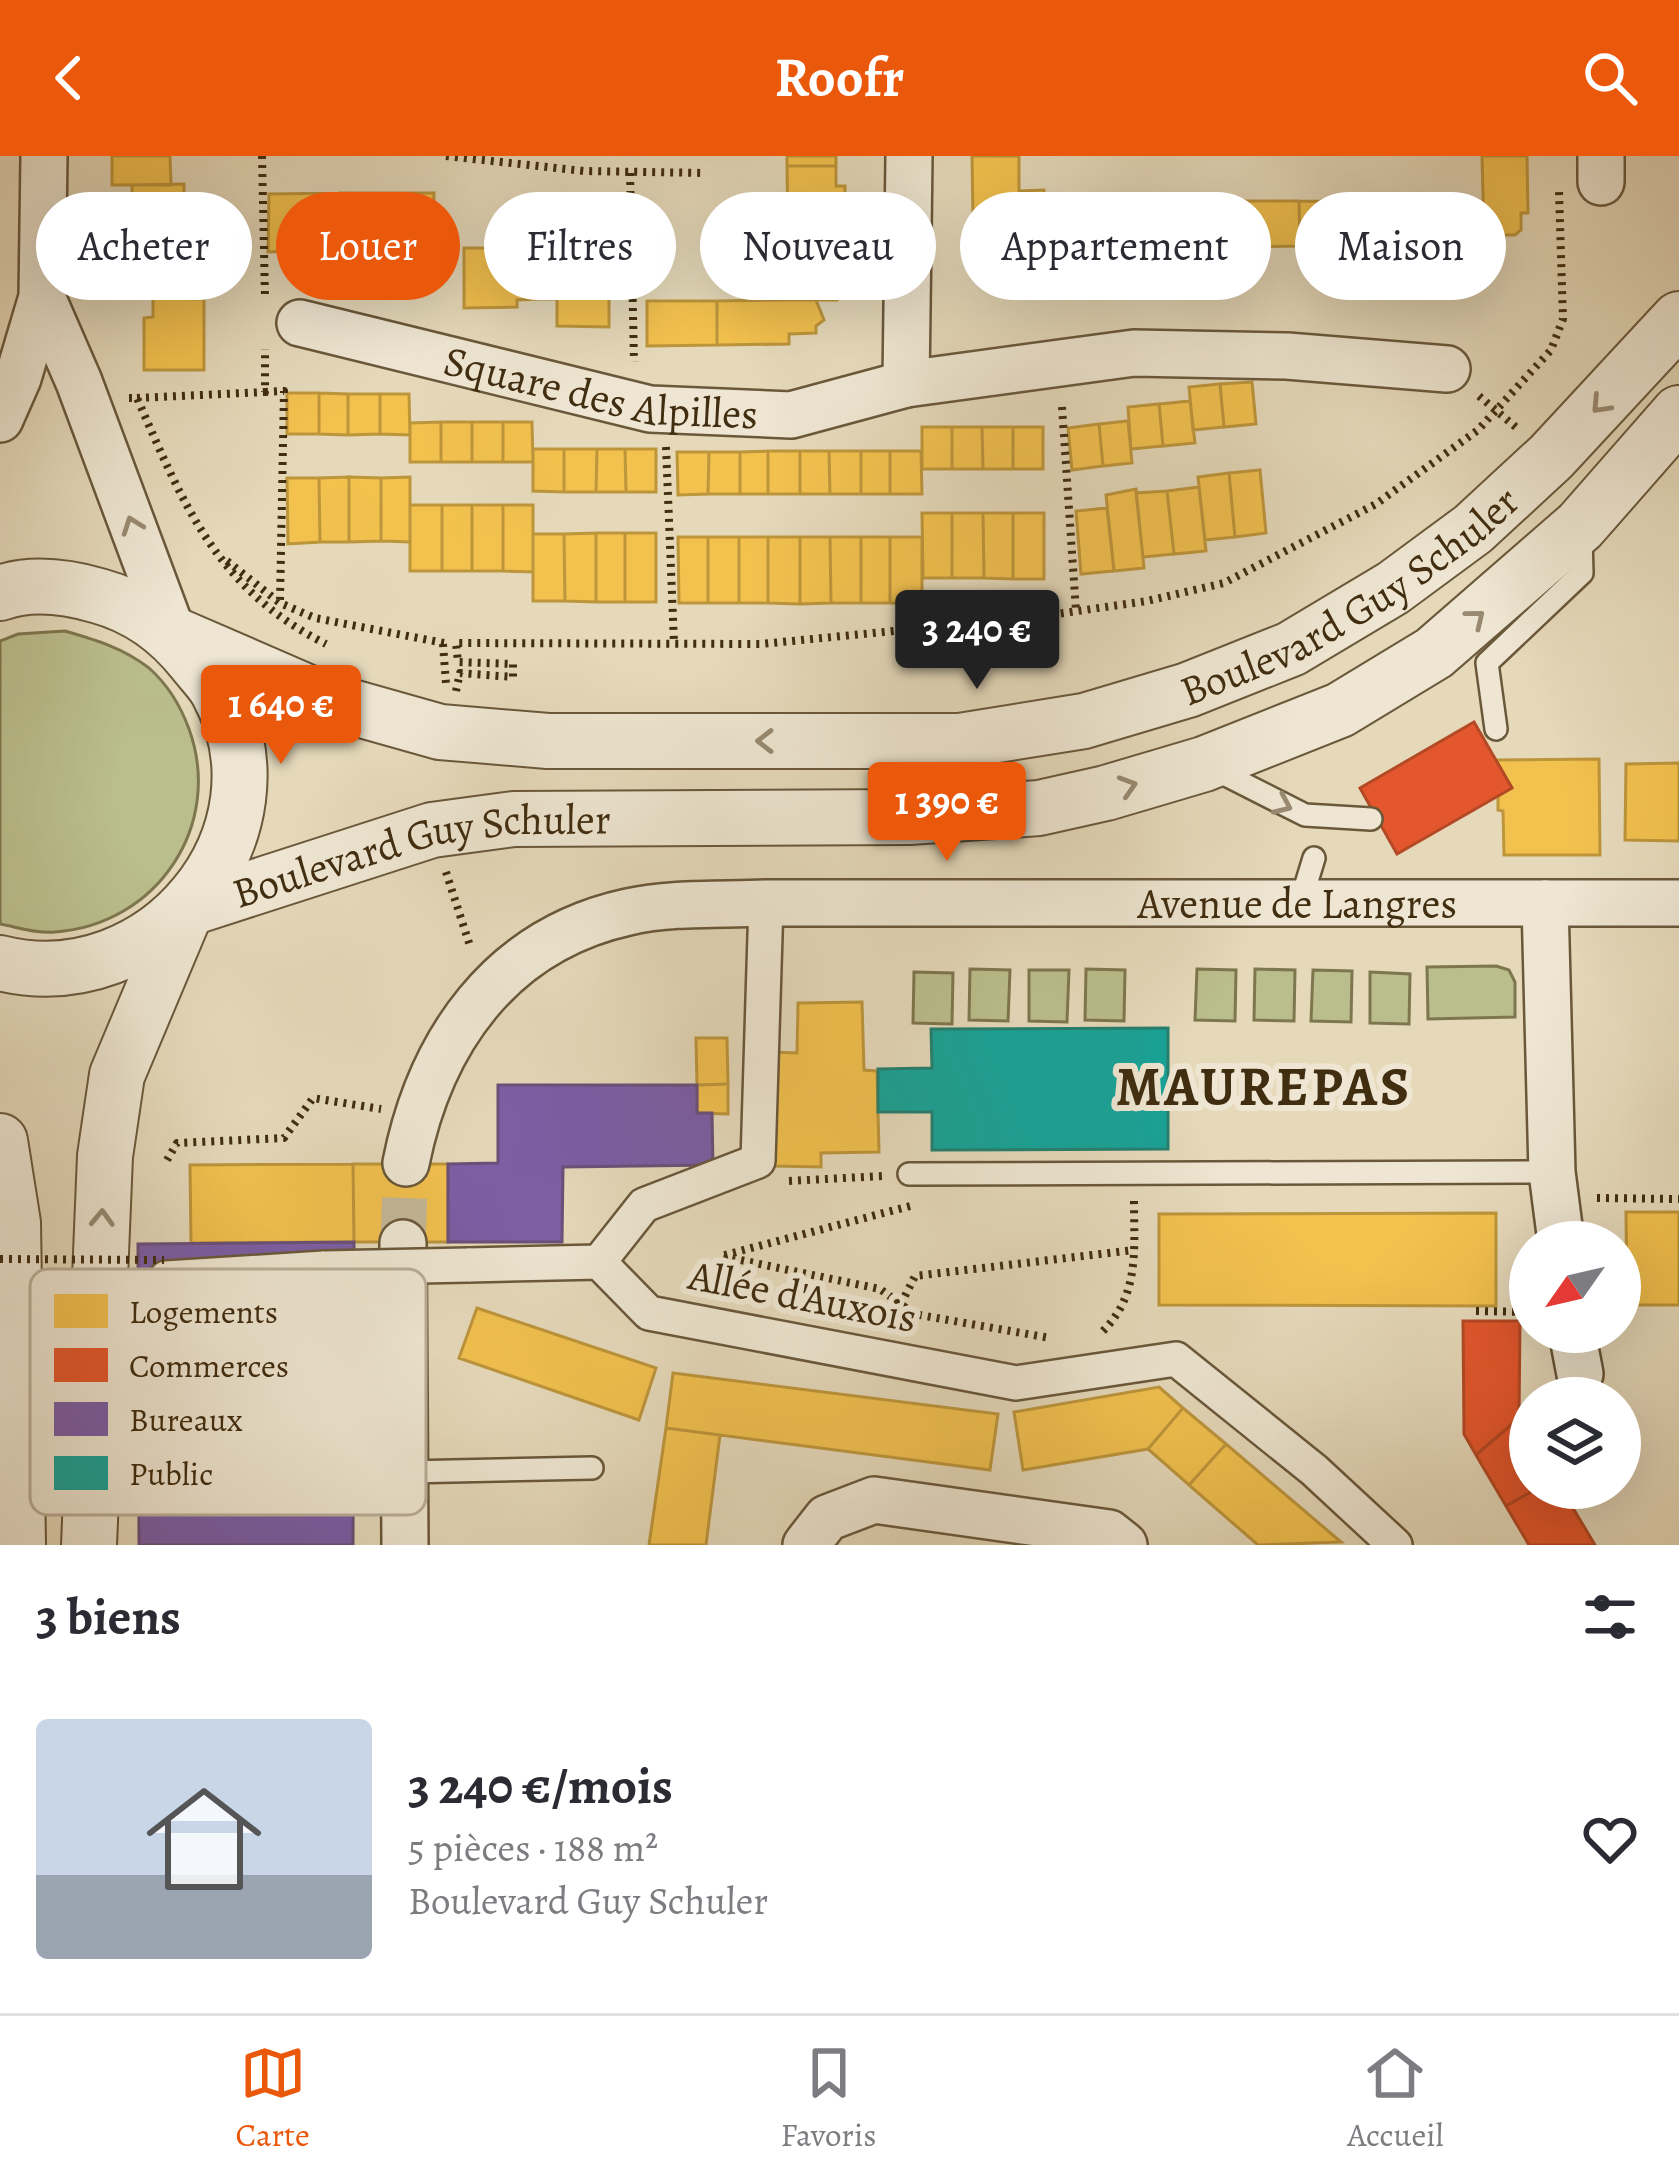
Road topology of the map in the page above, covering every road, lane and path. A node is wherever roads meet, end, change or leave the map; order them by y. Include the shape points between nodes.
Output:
1 (44, 156) edge
2 (262, 156) edge
3 (446, 156) edge
4 (909, 156) edge
5 (630, 172) junction
6 (706, 172) dead end
7 (1587, 172) edge
8 (43, 192) edge
9 (41, 300) edge
10 (44, 300) edge
11 (1679, 319) edge
12 (277, 324) junction
13 (1059, 363) junction
14 (1447, 369) joint
15 (906, 384) junction
16 (266, 392) junction
17 (118, 398) dead end
18 (136, 398) junction
19 (650, 408) junction
20 (1497, 411) junction
21 (1679, 413) edge
22 (0, 419) edge
23 (1551, 457) junction
24 (1580, 526) junction
25 (207, 545) junction
26 (0, 593) edge
27 (280, 603) junction
28 (1076, 611) junction
29 (173, 634) junction
30 (456, 643) junction
31 (674, 643) junction
32 (443, 644) junction
33 (329, 645) dead end
34 (1496, 729) dead end
35 (1204, 764) junction
36 (1370, 819) dead end
37 (1314, 858) dead end
38 (766, 903) junction
39 (1545, 903) junction
40 (1679, 903) edge
41 (1300, 904) junction
42 (187, 909) junction
43 (0, 962) edge
44 (415, 1114) junction
45 (0, 1141) edge
46 (167, 1160) dead end
47 (406, 1163) tunnel mouth
48 (730, 1172) junction
49 (1552, 1172) junction
50 (920, 1174) junction
51 (1133, 1174) junction
52 (1619, 1198) dead end
53 (1679, 1198) edge
54 (1558, 1221) edge
55 (403, 1243) tunnel mouth
56 (1134, 1250) junction
57 (0, 1259) edge
58 (599, 1262) junction
59 (100, 1269) edge
60 (165, 1269) edge
61 (315, 1269) edge
62 (403, 1269) edge
63 (901, 1304) junction
64 (1476, 1311) dead end
65 (1509, 1312) edge
66 (1088, 1358) junction
67 (592, 1468) dead end
68 (426, 1472) edge
69 (90, 1515) edge
70 (405, 1515) edge
71 (18, 1545) edge
72 (89, 1545) edge
73 (405, 1545) edge
74 (806, 1545) edge
75 (1124, 1545) edge
76 (1395, 1545) edge

1 - 8 street
2 - 12 path
3 - 5 path
4 - 15 street
5 - 6 path
5 - 19 path
7 - 20 path via 1563,319 1551,350
9 - 22 street
29 -> 10 street
11 -> 23 street, Boulevard Guy Schuler
12 - 16 path
12 - 19 street, Square des Alpilles
13 - 14 street, Square des Alpilles via 1135,353
13 - 15 street, Square des Alpilles
13 - 28 path
14 - 20 path
15 - 19 street, Square des Alpilles via 791,415
16 - 18 path
16 - 27 path via 284,392
17 - 18 path
18 - 25 path
19 - 31 path
20 - 23 path
20 - 28 path via 1376,504 1224,583
21 - 24 street, Boulevard Guy Schuler
23 -> 29 street, Boulevard Guy Schuler via 1474,530 1291,649 1084,721 960,740 548,741 440,732 322,699
24 - 34 lane via 1582,572 1487,663
35 -> 24 street, Boulevard Guy Schuler via 1340,710 1434,653
25 - 27 path
25 - 33 path via 253,595
26 - 29 street via 69,587 124,603
27 - 32 path via 315,618
28 - 31 path via 761,644
29 - 42 street via 217,691 236,746 237,805 220,860
30 - 31 path
30 - 32 path
30 - 32 path via 458,662 513,664 513,677 460,674 454,698 447,696
35 -> 36 lane via 1305,815
42 -> 35 street, Boulevard Guy Schuler via 432,830 514,819 909,817 1039,808
37 - 41 lane
38 - 41 street, Avenue de Langres
38 - 44 street, Avenue de Langres via 629,911 567,933 479,999 446,1043
38 - 48 street via 758,1161
39 - 40 street, Avenue de Langres
39 - 41 street, Avenue de Langres
39 - 49 street
42 - 43 street via 129,952 79,968
59 -> 42 street via 117,1075
44 - 46 path via 313,1098 284,1138 177,1143
44 - 47 street, Avenue de Langres
45 - 71 street via 13,1222
48 - 50 path via 750,1183
48 - 58 street via 644,1205
49 - 51 lane
49 - 54 street
50 - 51 lane
50 - 63 path via 925,1202 721,1256 880,1289
51 - 56 path
52 - 53 path
55 - 62 street
56 - 63 path via 915,1276
56 - 66 path via 1119,1315
57 - 60 path, bridge
58 - 61 street, bridge
58 - 66 street, Allée d'Auxois via 649,1313 1016,1382
63 - 66 path via 914,1314
64 - 65 path
66 - 76 street, Allée d'Auxois via 1176,1359
67 - 68 lane
72 -> 69 street
70 - 73 street
74 - 75 street via 827,1518 874,1500 1109,1533

